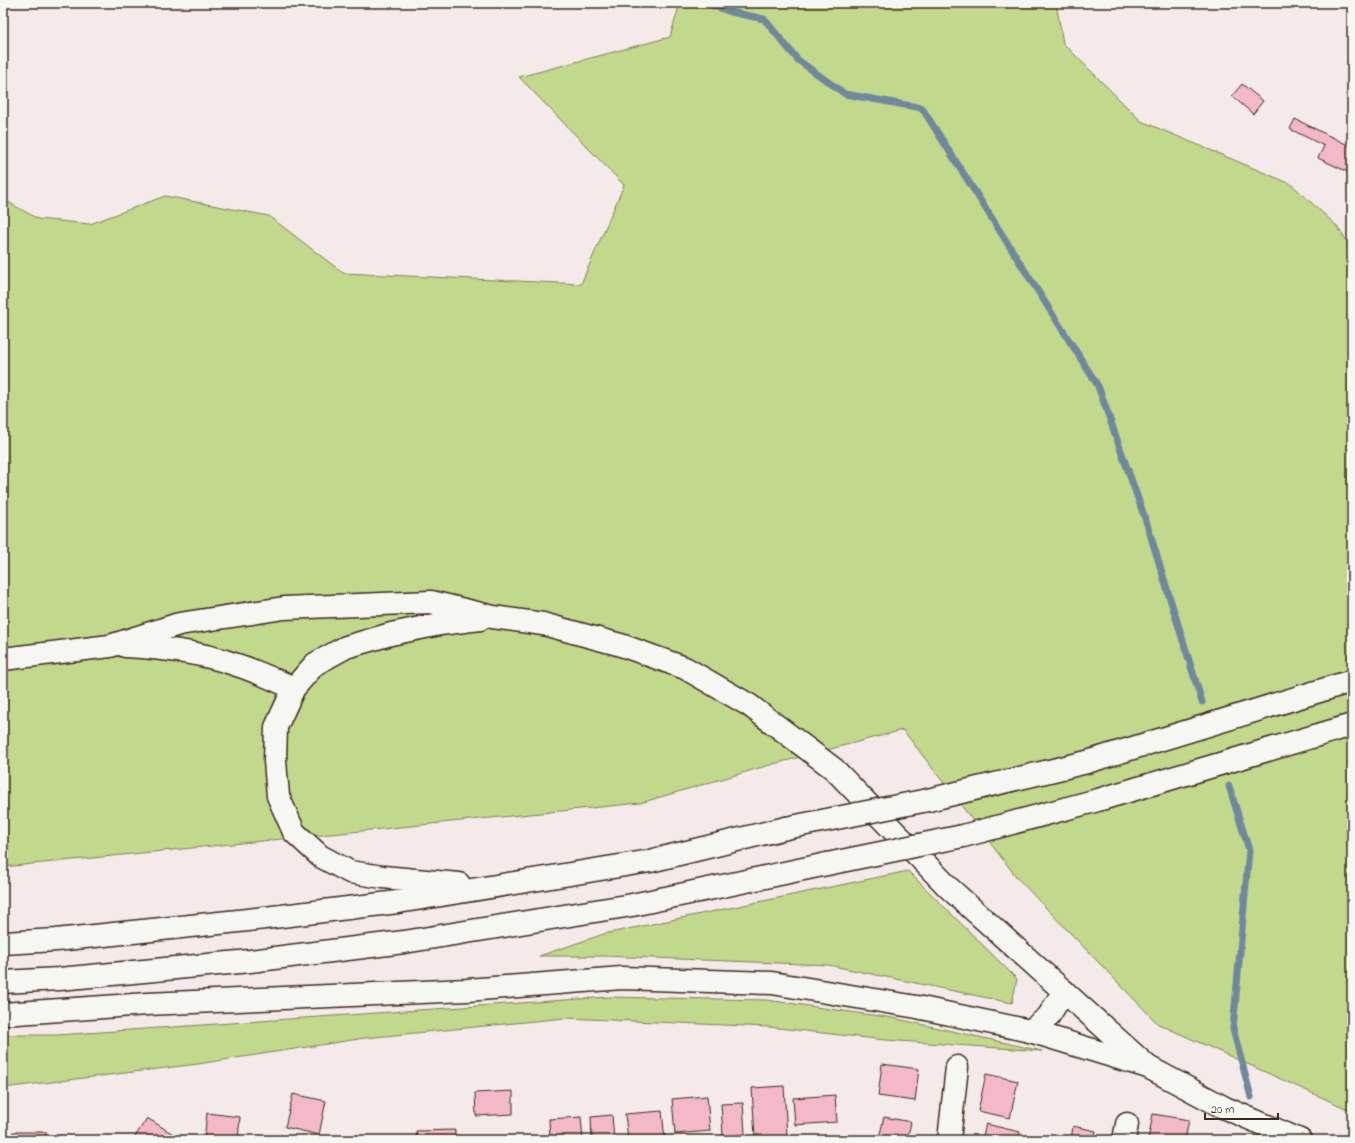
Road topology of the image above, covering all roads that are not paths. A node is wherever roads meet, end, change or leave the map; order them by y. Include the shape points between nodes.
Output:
1 (493, 617) junction
2 (110, 646) junction
3 (3, 660) edge
4 (1352, 680) edge
5 (294, 688) junction
6 (1352, 725) edge
7 (493, 887) junction
8 (3, 943) edge
9 (3, 982) edge
10 (1064, 991) junction
11 (3, 1014) edge
12 (1030, 1031) junction
13 (957, 1067) dead end
14 (1148, 1067) junction
15 (949, 1140) edge
16 (1300, 1140) edge

1 - 2 main road via 431,602 284,608 179,624
1 - 5 main road via 433,625 346,647 315,664
1 - 10 main road via 543,624 621,645 685,668 749,705 834,769 949,888
2 - 3 main road
2 - 5 main road via 194,653 236,664
4 - 7 main road, bridge via 1087,762 928,800 786,828 650,860
5 - 7 main road via 276,727 275,761 278,796 294,832 320,856 350,872
6 - 9 main road, bridge via 1098,800 963,836 632,905 404,942 234,962
7 - 8 main road via 398,902 248,920
10 - 12 main road via 1048,1017
10 - 14 main road
11 - 12 main road via 147,1004 466,990 622,978 772,984 917,1007
12 - 14 main road
13 - 15 main road
14 - 16 main road via 1225,1108

